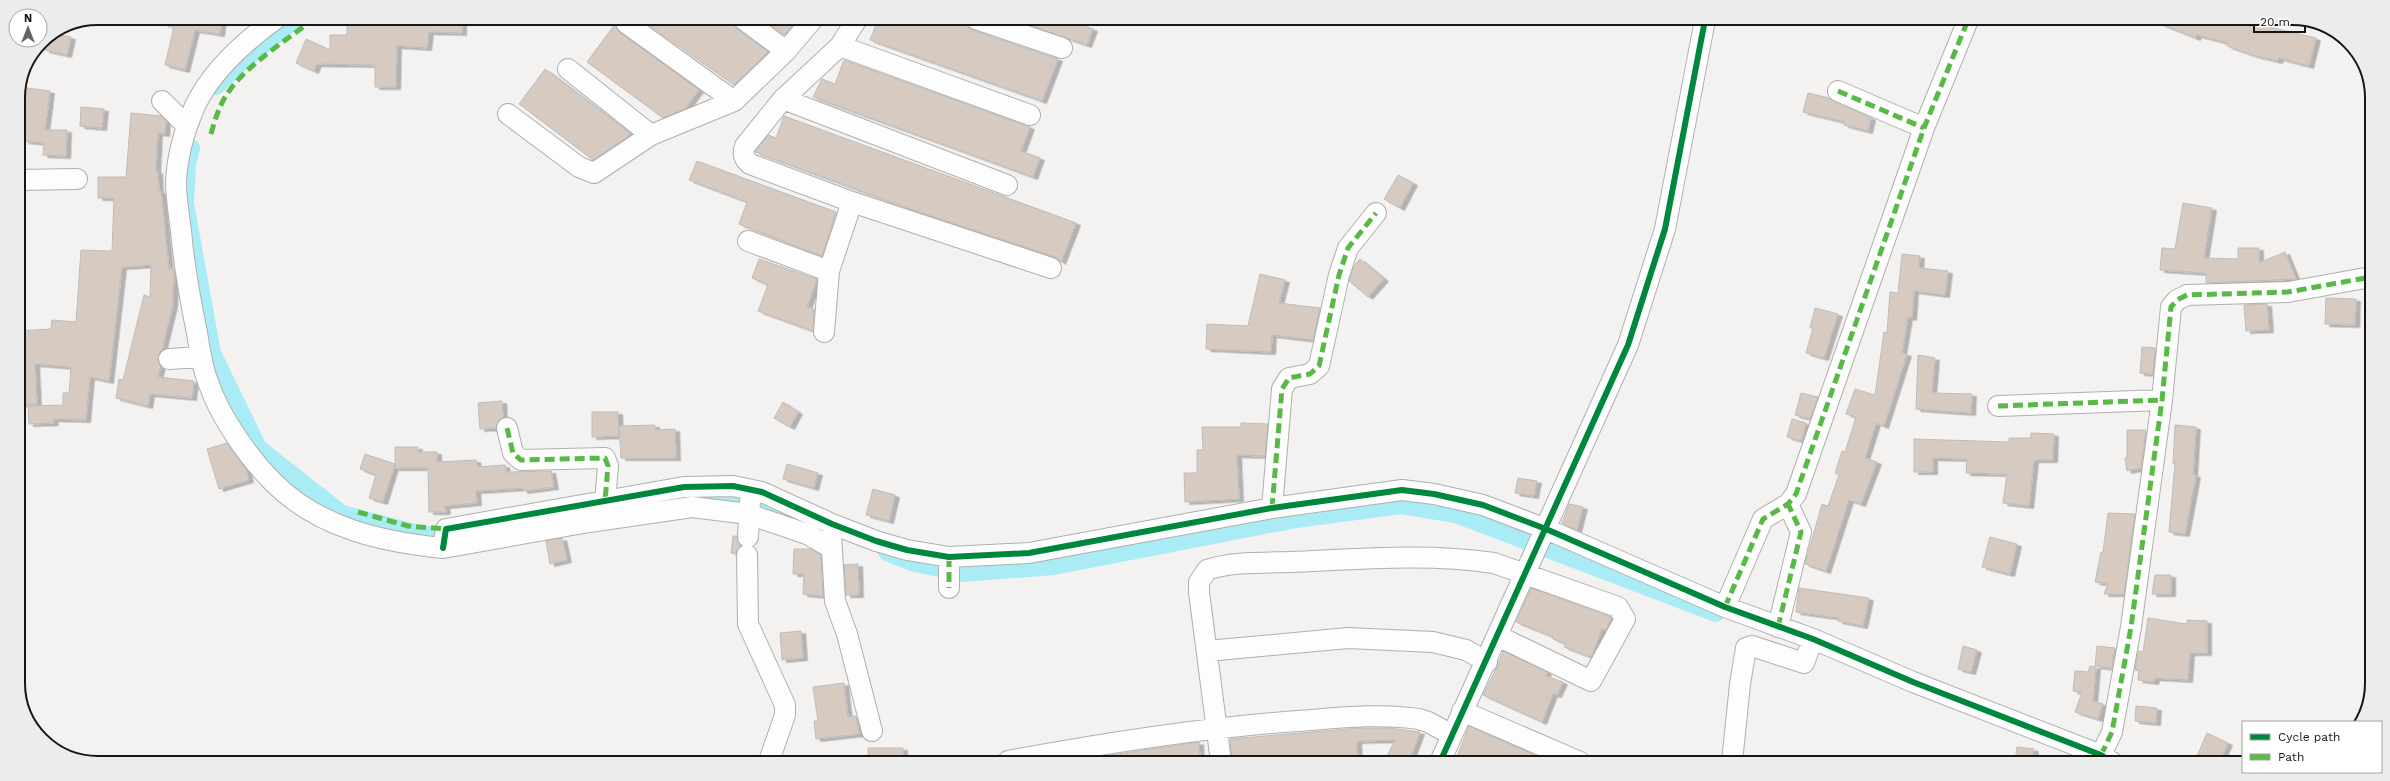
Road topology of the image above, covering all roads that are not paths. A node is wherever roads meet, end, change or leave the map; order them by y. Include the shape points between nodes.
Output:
1 (261, 25) edge
2 (629, 25) edge
3 (751, 25) edge
4 (808, 25) edge
5 (853, 25) edge
6 (994, 25) edge
7 (1704, 25) edge
8 (1966, 25) edge
9 (840, 46) junction
10 (1062, 48) dead end
11 (786, 51) junction
12 (568, 68) dead end
13 (1838, 91) dead end
14 (783, 99) junction
15 (734, 101) junction
16 (162, 102) dead end
17 (508, 114) dead end
18 (1030, 115) dead end
19 (187, 126) junction
20 (1924, 128) junction
21 (651, 135) junction
22 (77, 179) dead end
23 (25, 180) edge
24 (1007, 185) dead end
25 (852, 202) junction
26 (1376, 213) dead end
27 (748, 241) dead end
28 (1051, 268) dead end
29 (829, 271) junction
30 (2365, 278) edge
31 (824, 332) dead end
32 (201, 357) junction
33 (169, 358) dead end
34 (2162, 400) junction
35 (1998, 406) dead end
36 (507, 428) dead end
37 (605, 501) junction
38 (750, 502) junction
39 (1788, 504) junction
40 (1272, 508) junction
41 (1544, 534) junction
42 (831, 535) junction
43 (444, 541) junction
44 (1528, 570) junction
45 (1725, 607) junction
46 (1778, 627) junction
47 (1498, 636) junction
48 (1810, 648) junction
49 (1207, 651) junction
50 (1487, 662) junction
51 (1462, 711) junction
52 (1217, 727) junction
53 (872, 731) dead end
54 (1452, 735) junction
55 (771, 756) edge
56 (1035, 756) edge
57 (1220, 756) edge
58 (1443, 756) edge
59 (1566, 756) edge
60 (1733, 756) edge
61 (2099, 756) edge
62 (2108, 756) edge

1 - 19 street via 211,79
2 - 15 street
3 - 11 street
4 - 11 street
5 - 9 street
6 - 10 street
7 - 41 street via 1665,229 1628,346
8 - 20 street
9 - 14 street
9 - 18 street
11 - 15 street
12 - 21 street
13 - 20 street
14 - 24 street
14 - 25 street via 744,146 746,160 750,164
15 - 21 street
16 - 19 street
17 - 21 street via 588,172 601,171
19 - 32 street via 176,182 186,281
20 - 39 street via 1796,494
22 - 23 street
25 - 28 street
25 - 29 street
26 - 40 street via 1348,248 1339,275 1319,366 1310,374 1289,378 1282,389
27 - 29 street
29 - 31 street
30 - 34 street via 2288,292 2187,295 2177,300 2169,317
32 - 33 street
32 - 43 street via 208,382 231,427 274,483 311,511 342,527 376,538
34 - 35 street
34 - 62 street via 2131,627
36 - 37 street via 513,453 521,460 605,458 608,466
37 - 38 street via 684,487 733,486
37 - 43 street via 446,529
38 - 42 street via 807,534
38 - 42 street via 770,494
38 - 43 street via 671,509
38 - 55 street via 748,624 785,705 785,715
39 - 45 street via 1763,519
39 - 46 street via 1801,532
40 - 41 street via 1410,490 1483,506
40 - 42 street via 1029,553 949,571 907,550
41 - 44 street
41 - 45 street
42 - 53 street via 835,601 847,634
44 - 47 street
44 - 47 street via 1618,607 1625,619 1591,681
44 - 49 street via 1494,562 1397,557 1244,564 1213,568 1203,573 1199,582
45 - 46 street
46 - 48 street
47 - 50 street
48 - 60 street via 1804,663 1752,646 1746,648
48 - 61 street via 1912,682
49 - 50 street via 1348,638 1433,642 1466,650
49 - 52 street
50 - 51 street
51 - 54 street
51 - 59 street
52 - 54 street via 1352,718 1409,718 1428,722
52 - 56 street
52 - 57 street
54 - 58 street

